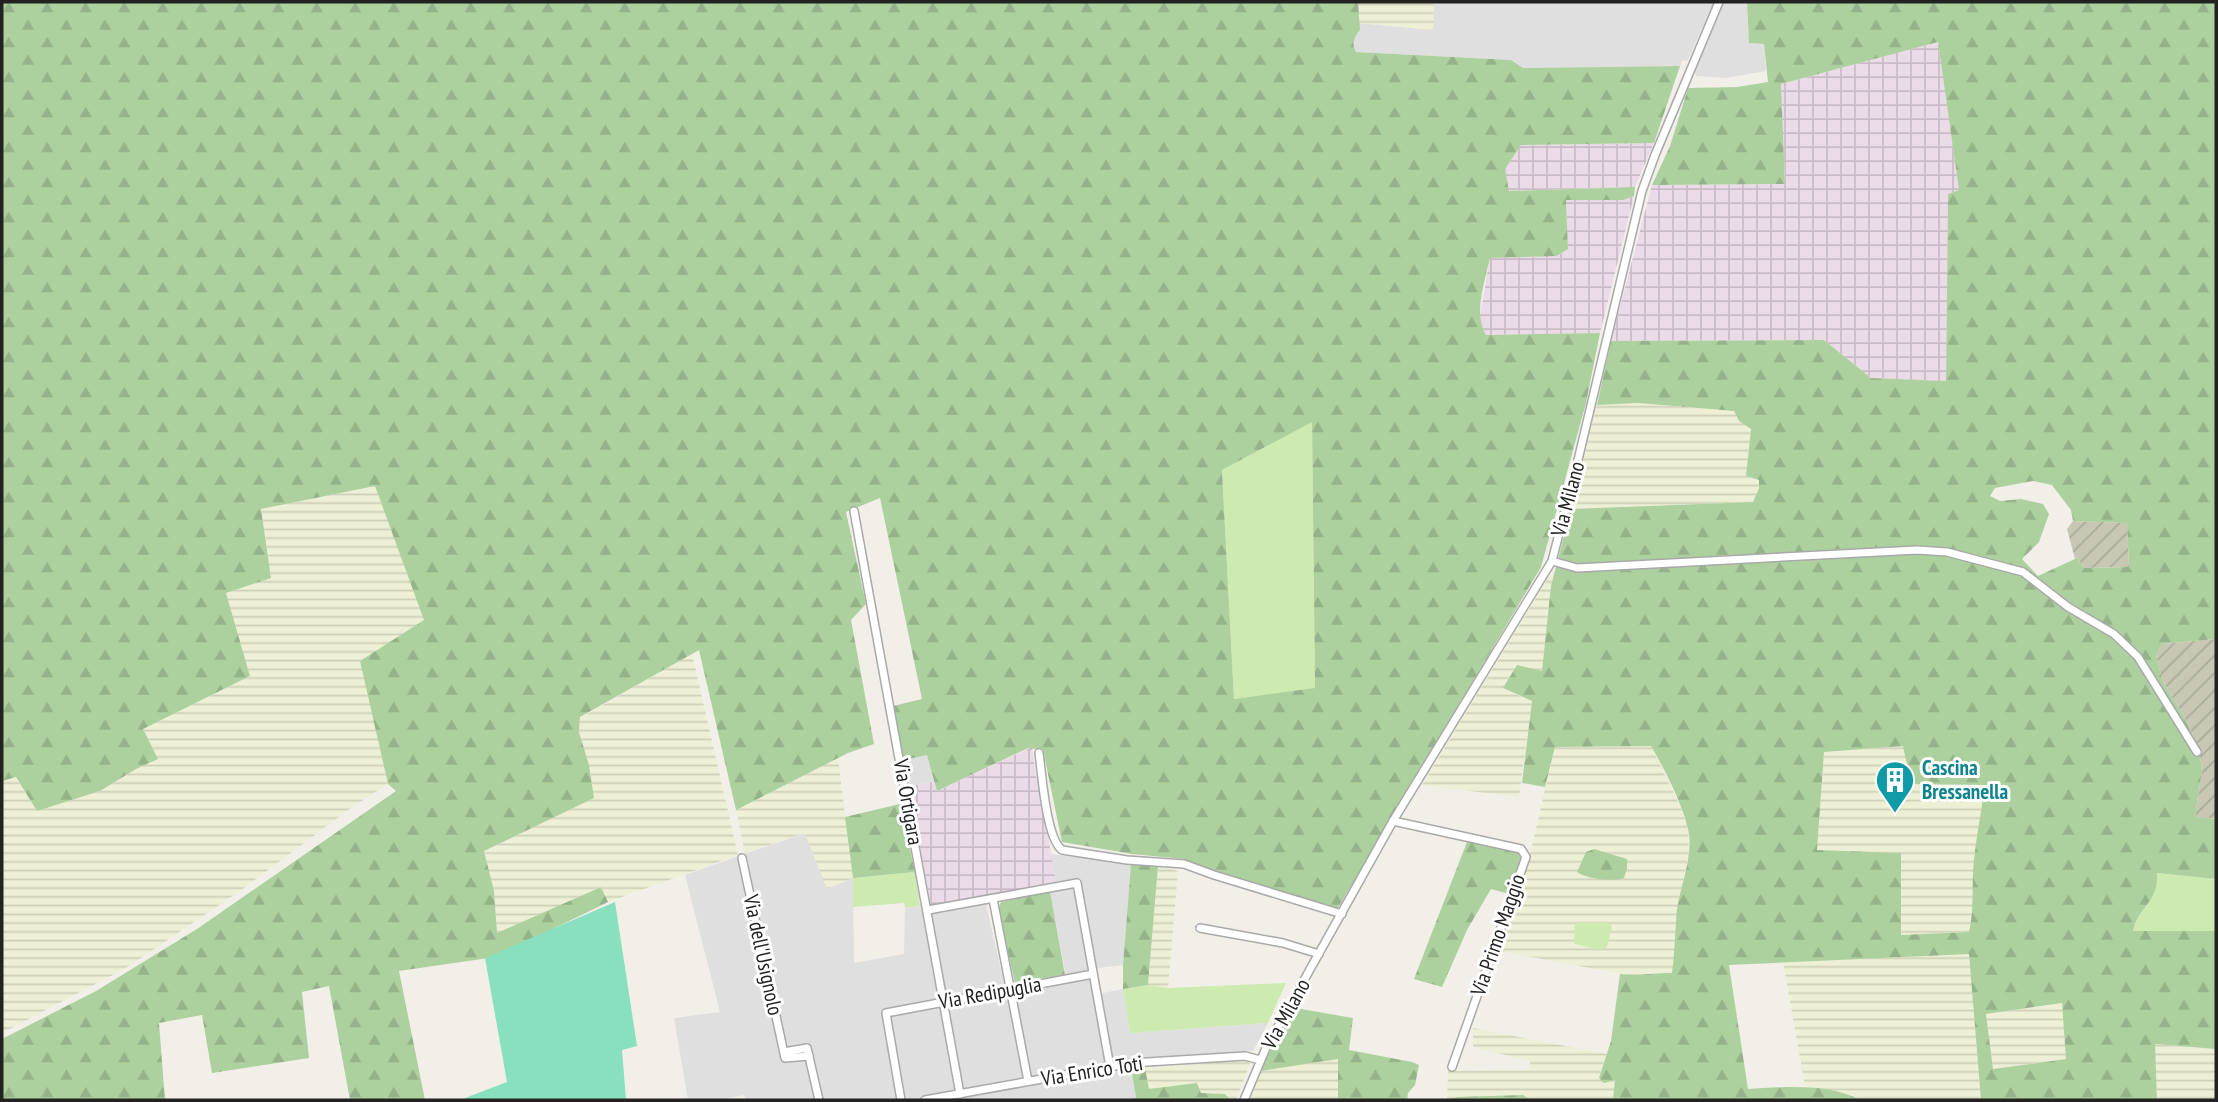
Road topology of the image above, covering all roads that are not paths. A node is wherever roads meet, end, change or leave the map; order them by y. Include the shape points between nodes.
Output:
1 (1719, 2) edge
2 (854, 511) dead end
3 (1552, 561) junction
4 (2197, 752) dead end
5 (1039, 753) dead end
6 (1393, 821) junction
7 (742, 858) dead end
8 (993, 899) junction
9 (928, 910) junction
10 (1342, 914) junction
11 (1200, 928) dead end
12 (1319, 954) junction
13 (1093, 974) junction
14 (1011, 989) junction
15 (944, 1001) junction
16 (1260, 1060) junction
17 (1110, 1067) junction
18 (1452, 1067) dead end
19 (1028, 1081) junction
20 (960, 1094) junction
21 (819, 1100) edge
22 (901, 1100) edge
23 (925, 1100) edge
24 (1244, 1100) edge

1 - 3 street, Via Milano via 1648,173
2 - 9 street, Via Ortigara
3 - 4 street via 1577,568 1917,550 1947,552 2023,572 2068,607 2114,634 2138,657
3 - 6 street, Via Milano
5 - 10 street via 1051,830 1062,850 1184,864
6 - 10 street, Via Milano
6 - 18 street, Via Primo Maggio via 1521,849 1526,857
7 - 21 street, Via dell'Usignolo via 786,1059 809,1056
8 - 9 street
8 - 13 street via 1077,883
8 - 14 street
9 - 15 street, Via Ortigara
10 - 12 street, Via Milano
11 - 12 street, Via Milano
12 - 16 street, Via Milano
13 - 14 street, Via Redipuglia
13 - 17 street
14 - 15 street, Via Redipuglia
14 - 19 street
15 - 20 street, Via Ortigara
15 - 22 street, Via Redipuglia via 887,1013
16 - 17 street, Via Enrico Toti via 1245,1056
16 - 24 street, Via Milano
17 - 19 street, Via Enrico Toti
19 - 20 street, Via Enrico Toti
20 - 23 street, Via Enrico Toti

